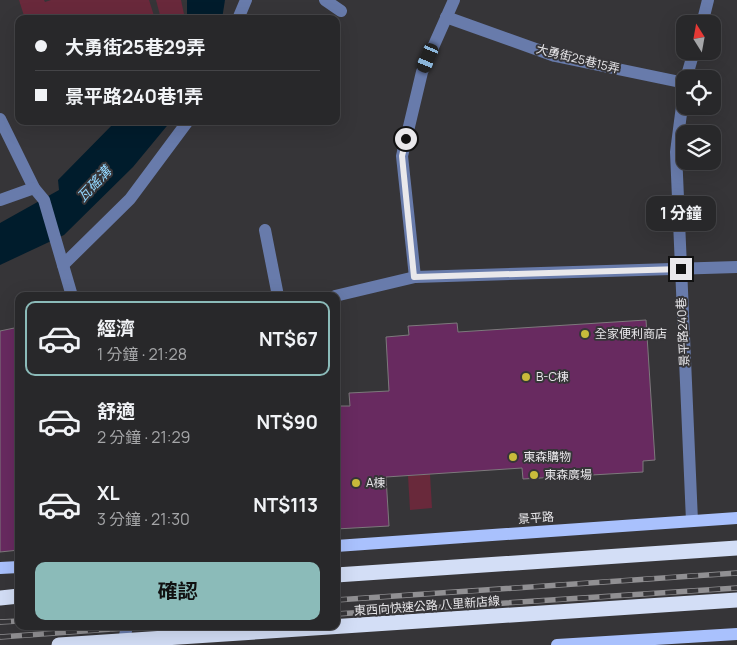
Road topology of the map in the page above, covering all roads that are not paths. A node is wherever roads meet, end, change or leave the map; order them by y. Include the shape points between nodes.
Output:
1 (246, 0) edge
2 (324, 0) edge
3 (454, 0) edge
4 (708, 0) edge
5 (342, 11) dead end
6 (240, 15) edge
7 (704, 15) edge
8 (446, 17) junction
9 (676, 81) edge
10 (681, 115) edge
11 (0, 119) edge
12 (185, 125) edge
13 (34, 188) junction
14 (0, 200) edge
15 (265, 230) dead end
16 (63, 265) junction
17 (737, 267) edge
18 (681, 269) junction
19 (414, 277) junction
20 (71, 292) edge
21 (277, 292) edge
22 (340, 295) edge
23 (737, 518) edge
24 (692, 521) junction
25 (340, 546) edge
26 (737, 548) edge
27 (15, 567) edge
28 (0, 568) edge
29 (340, 575) edge
30 (15, 596) edge
31 (0, 598) edge
32 (737, 600) edge
33 (340, 626) edge
34 (126, 630) edge
35 (285, 630) edge
36 (737, 634) edge
37 (59, 645) edge
38 (123, 645) edge
39 (558, 645) edge

1 - 6 lane
2 - 5 lane
3 - 8 lane
4 - 7 lane
8 - 9 lane, 大勇街25巷15弄 via 555,56
8 - 19 lane via 422,72 402,156
10 - 18 lane, 景平路240巷 via 676,152
11 - 13 lane
12 - 16 lane via 130,199
13 - 14 lane
13 - 16 lane via 44,200
15 - 21 lane
16 - 20 lane
17 - 18 lane
18 - 19 lane
18 - 24 lane, 景平路240巷
19 - 22 lane
23 - 24 main road, 景平路
24 - 25 main road, 景平路
26 - 29 highway
27 - 28 main road
30 - 31 highway
32 - 33 highway, 東西向快速公路 八里新店線, bridge
34 - 38 lane
35 - 37 highway, 東西向快速公路 八里新店線, bridge
36 - 39 main road

